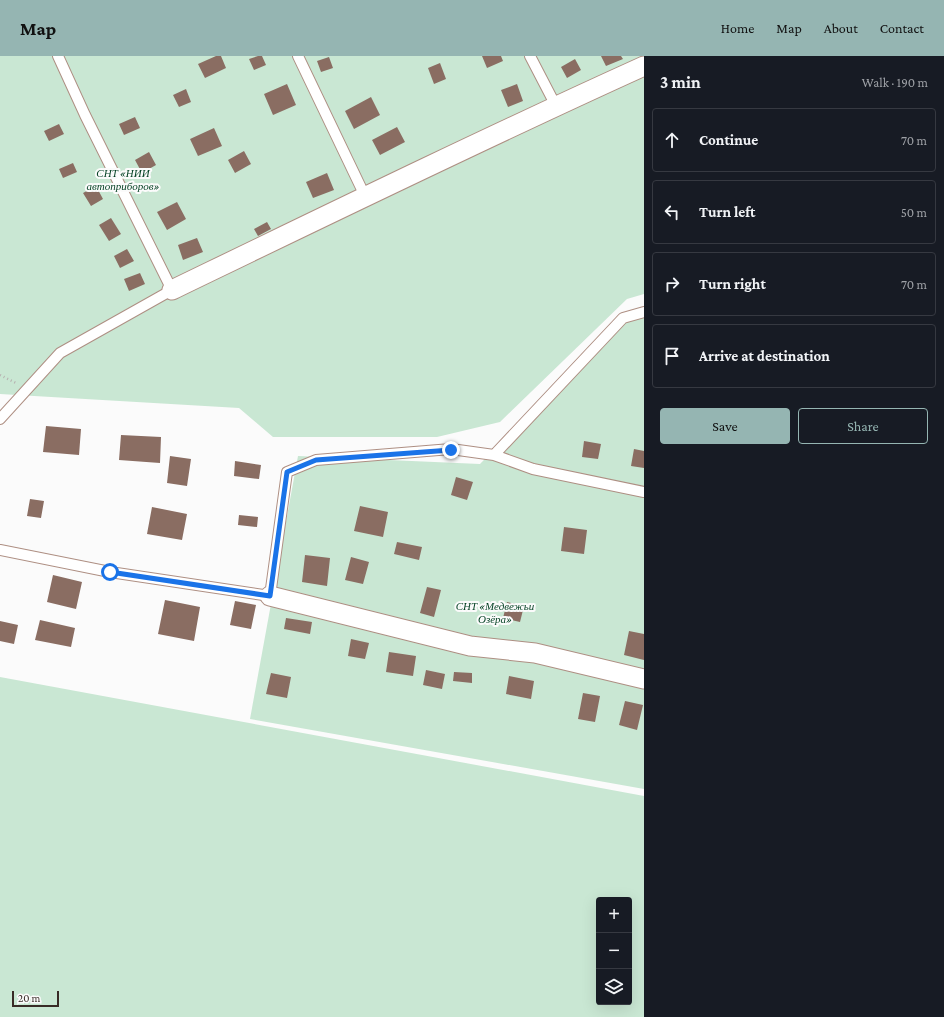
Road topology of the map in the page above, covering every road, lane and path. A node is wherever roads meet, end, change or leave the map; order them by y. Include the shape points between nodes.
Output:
1 (58, 56) edge
2 (298, 56) edge
3 (530, 56) edge
4 (644, 66) edge
5 (556, 106) junction
6 (365, 196) junction
7 (172, 290) junction
8 (644, 312) edge
9 (0, 375) edge
10 (27, 389) junction
11 (0, 419) edge
12 (494, 454) junction
13 (644, 492) edge
14 (0, 550) edge
15 (270, 596) junction
16 (644, 679) edge

1 - 7 lane
2 - 6 lane
3 - 5 lane
4 - 5 street
5 - 6 street
6 - 7 street
7 - 10 lane via 60,353
8 - 12 lane via 623,318
9 - 10 path
10 - 11 lane
12 - 13 lane via 533,469
12 - 15 lane via 451,450 316,460 287,472
14 - 15 lane via 110,572
15 - 16 street via 470,646 535,654

